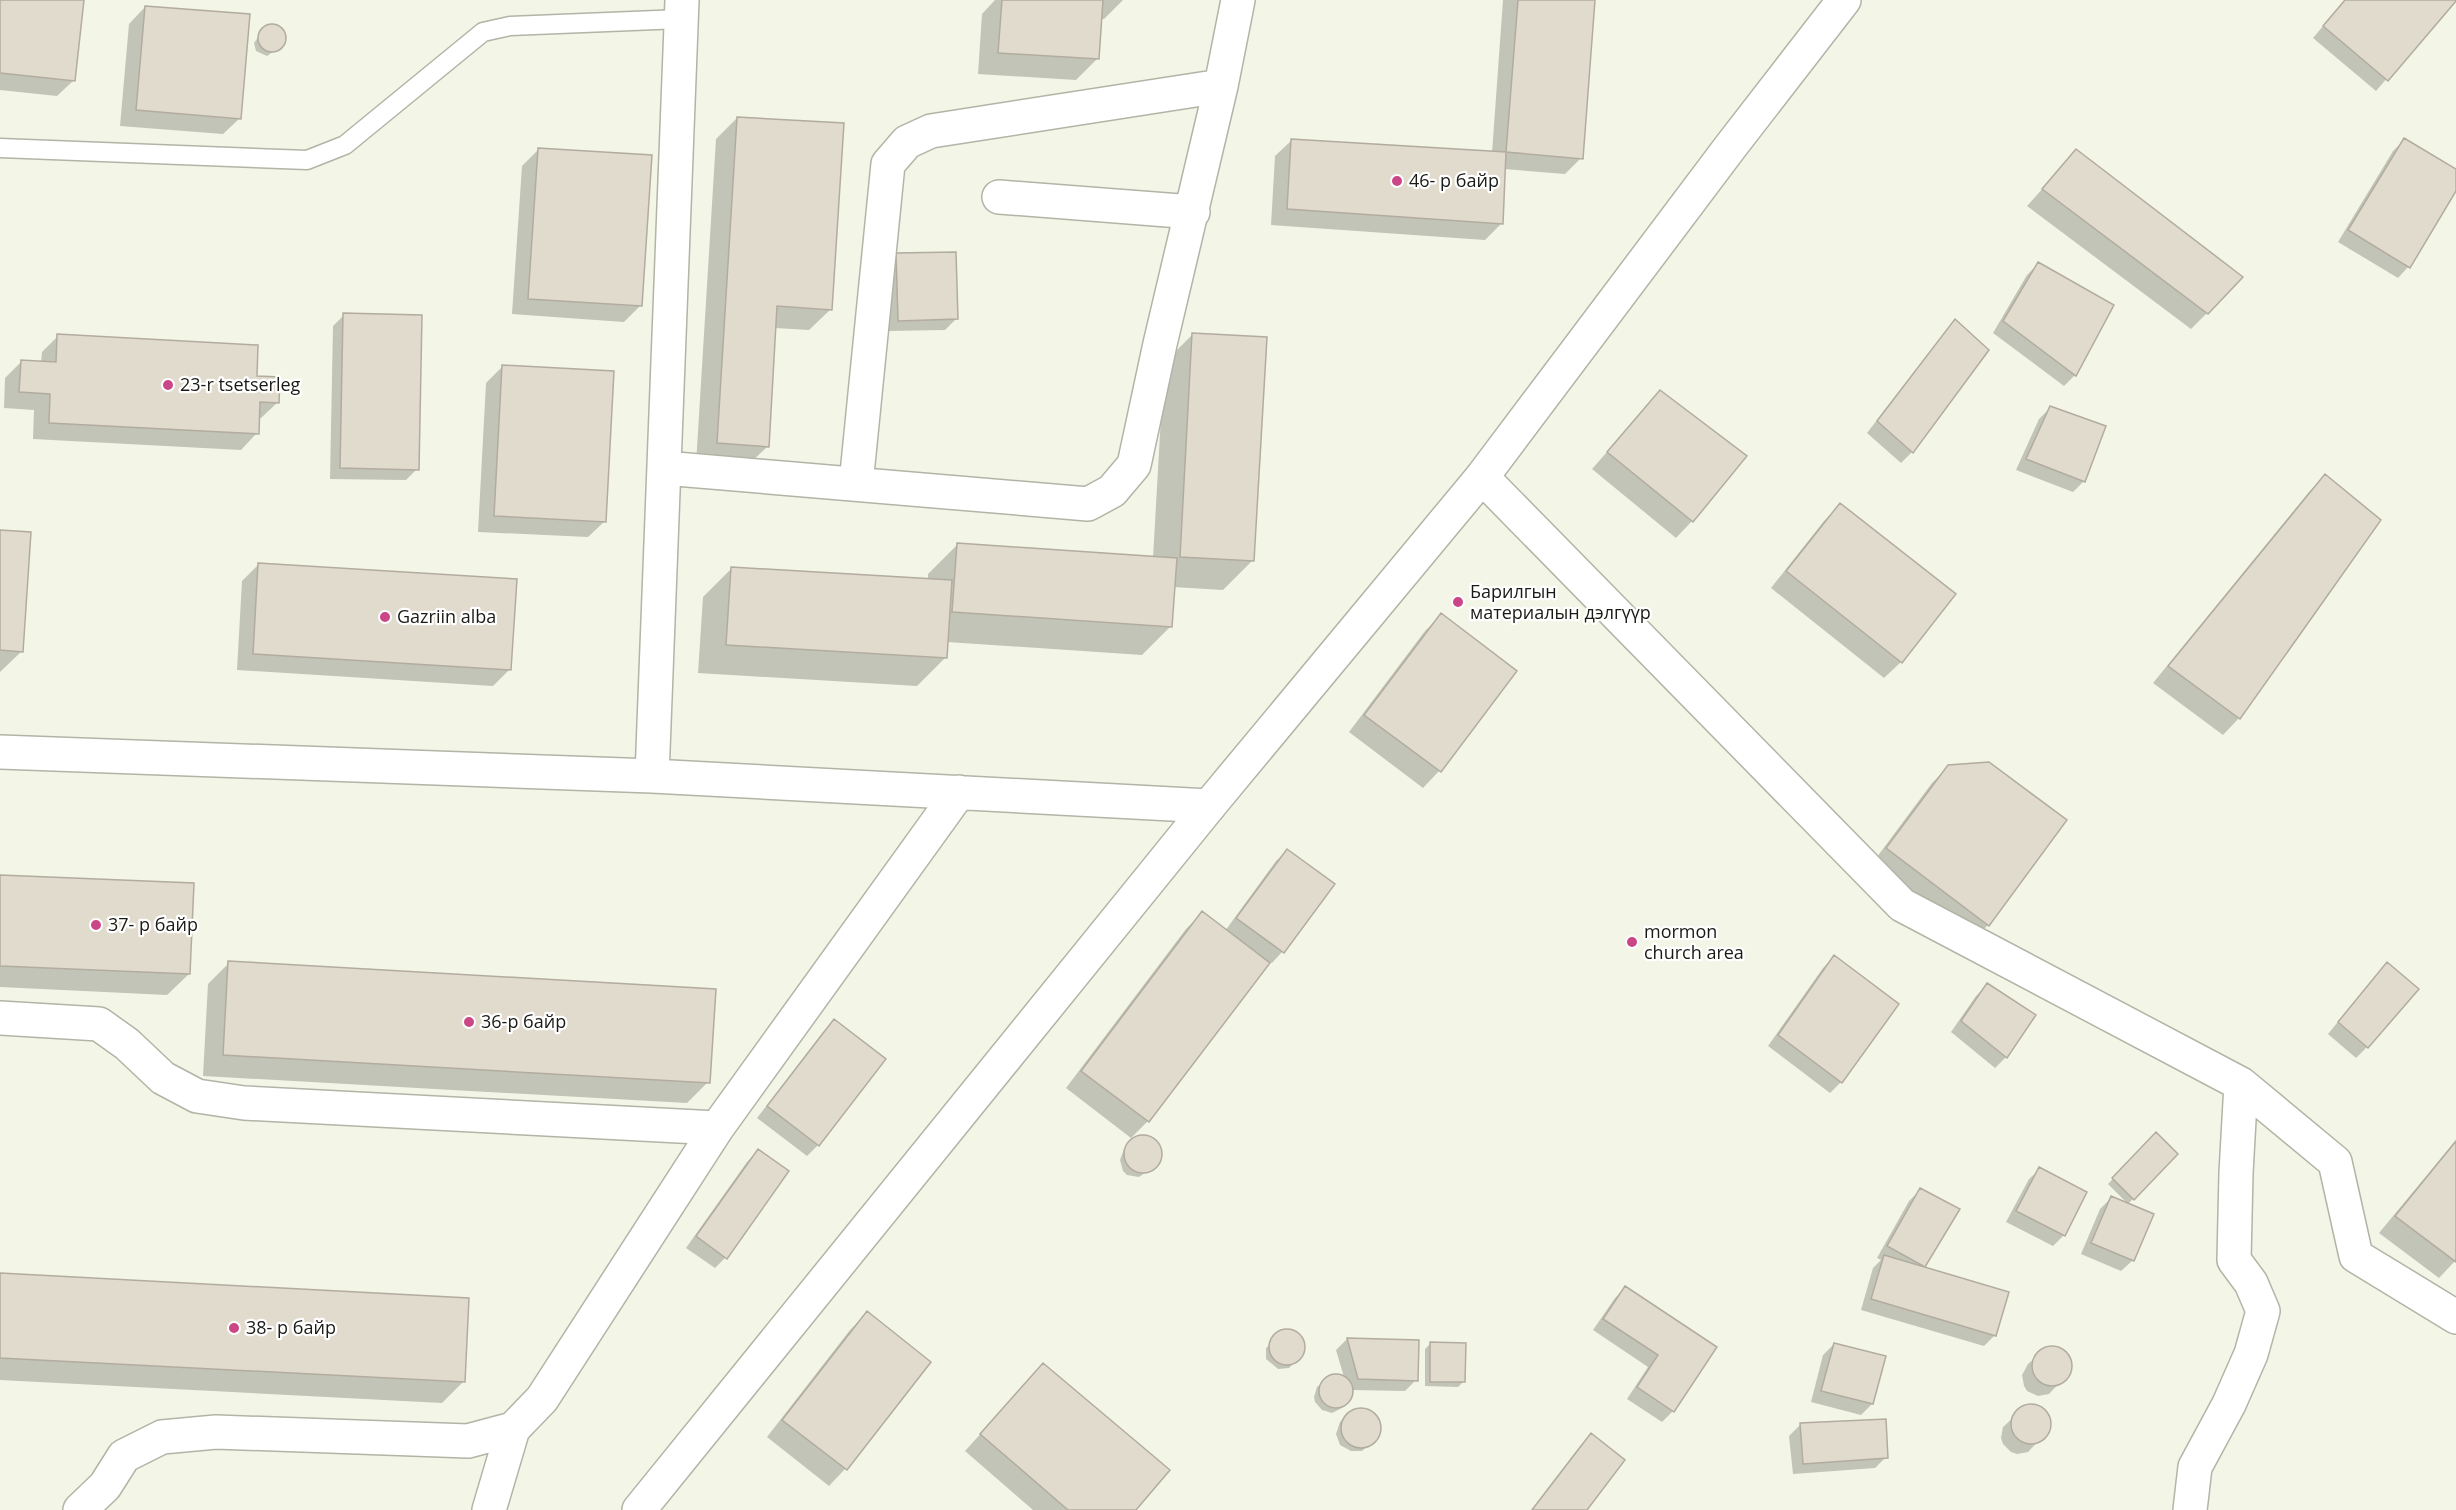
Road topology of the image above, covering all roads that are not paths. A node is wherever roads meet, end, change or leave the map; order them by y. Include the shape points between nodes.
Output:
1 (1239, 0) edge
2 (1844, 0) edge
3 (682, 10) edge
4 (1221, 86) junction
5 (0, 148) edge
6 (999, 197) dead end
7 (1192, 212) junction
8 (664, 468) junction
9 (1482, 477) junction
10 (856, 484) junction
11 (0, 752) edge
12 (652, 776) junction
13 (959, 792) junction
14 (1209, 806) junction
15 (0, 1018) edge
16 (2241, 1084) junction
17 (717, 1128) junction
18 (2456, 1317) edge
19 (513, 1429) junction
20 (80, 1510) edge
21 (489, 1510) edge
22 (639, 1510) edge
23 (2190, 1510) edge

1 - 4 street
2 - 9 street
3 - 5 lane via 483,32 345,146 307,160
3 - 8 street
4 - 7 street
4 - 10 street via 931,131 908,142 888,164
6 - 7 street
7 - 10 street via 1134,465 1112,490 1088,504
8 - 10 street
8 - 12 street
9 - 14 street
9 - 16 street via 1902,905
11 - 12 street
12 - 13 street
13 - 14 street
13 - 17 street
14 - 22 street
15 - 17 street via 99,1024 163,1078 197,1096 244,1103
16 - 18 street via 2335,1162 2356,1256
16 - 23 street via 2234,1260 2251,1283 2263,1311 2251,1354 2229,1404 2194,1467
17 - 19 street via 542,1399
19 - 20 street via 468,1442 216,1432 162,1437 124,1456 105,1486
19 - 21 street

